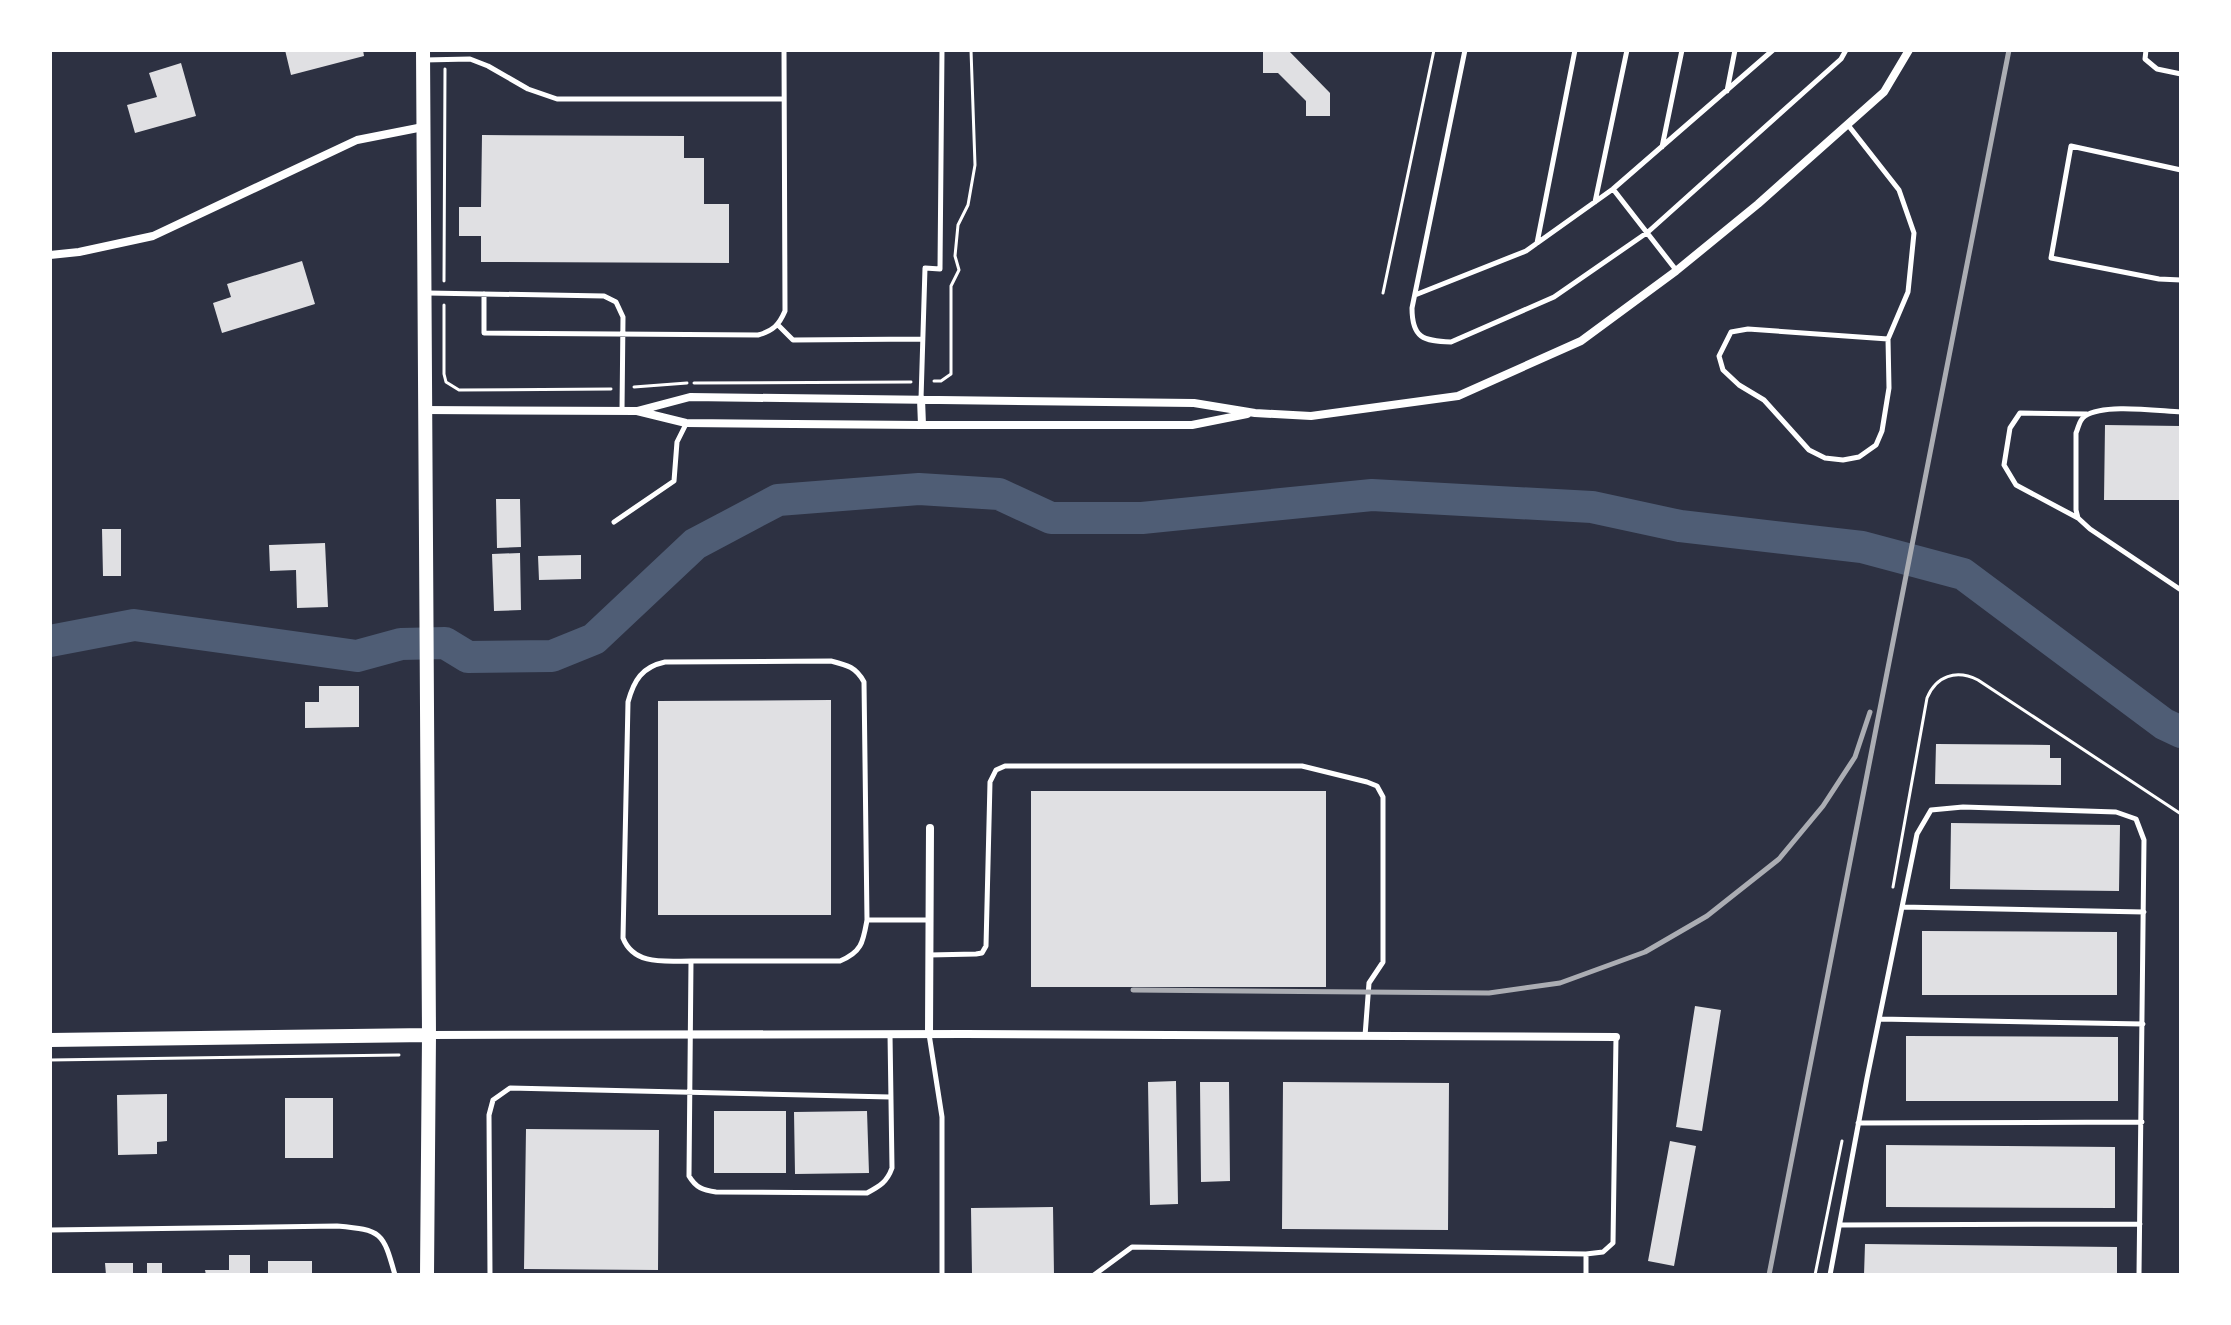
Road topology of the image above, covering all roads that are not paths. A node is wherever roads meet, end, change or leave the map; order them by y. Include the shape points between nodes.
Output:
1 (784, 50) edge
2 (942, 50) edge
3 (1465, 50) edge
4 (1575, 50) edge
5 (1627, 50) edge
6 (1682, 50) edge
7 (1735, 50) edge
8 (1773, 50) edge
9 (1846, 50) edge
10 (1909, 50) edge
11 (2146, 50) edge
12 (423, 55) edge
13 (2181, 74) edge
14 (1727, 92) junction
15 (784, 99) junction
16 (1847, 124) junction
17 (423, 127) junction
18 (1662, 148) junction
19 (2181, 170) edge
20 (1613, 189) junction
21 (1595, 202) junction
22 (1648, 232) junction
23 (1536, 244) junction
24 (50, 255) edge
25 (1676, 271) junction
26 (2181, 280) edge
27 (423, 293) junction
28 (484, 294) junction
29 (1414, 295) junction
30 (778, 325) junction
31 (624, 334) junction
32 (923, 339) junction
33 (1888, 339) junction
34 (921, 399) junction
35 (424, 410) junction
36 (622, 411) junction
37 (637, 411) junction
38 (2181, 412) edge
39 (1255, 413) junction
40 (2087, 414) junction
41 (686, 423) junction
42 (922, 425) junction
43 (2078, 518) junction
44 (614, 522) dead end
45 (2181, 590) edge
46 (930, 828) dead end
47 (1902, 907) junction
48 (2144, 912) junction
49 (867, 920) junction
50 (930, 920) junction
51 (929, 955) junction
52 (691, 961) junction
53 (1879, 1019) junction
54 (2143, 1024) junction
55 (689, 1034) junction
56 (890, 1034) junction
57 (929, 1034) junction
58 (429, 1035) junction
59 (1365, 1036) junction
60 (1616, 1037) joint
61 (50, 1040) edge
62 (689, 1092) junction
63 (890, 1097) junction
64 (2142, 1122) junction
65 (1858, 1123) junction
66 (2140, 1224) junction
67 (1840, 1225) junction
68 (50, 1230) edge
69 (1586, 1254) junction
70 (395, 1275) edge
71 (427, 1275) edge
72 (490, 1275) edge
73 (942, 1275) edge
74 (1094, 1275) edge
75 (1586, 1275) edge
76 (1830, 1275) edge
77 (2139, 1275) edge

1 - 15 lane
2 - 32 lane via 940,269 925,268
3 - 29 lane
4 - 23 lane
5 - 21 lane
6 - 18 lane
7 - 14 lane
8 - 14 lane
9 - 22 lane
10 - 16 street via 1884,92
11 - 13 lane via 2145,59 2157,69
12 - 15 lane via 470,59 557,99
12 - 17 street
14 - 18 lane
15 - 30 lane via 785,311
16 - 25 street
16 - 33 lane via 1899,190 1914,233 1908,292
17 - 24 street via 357,140 153,236
17 - 27 street
18 - 20 lane
19 - 26 lane via 2071,146 2051,258
20 - 21 lane
20 - 22 lane
21 - 23 lane
22 - 25 lane
22 - 29 lane via 1554,297 1451,342 1426,340 1417,333 1412,322
23 - 29 lane
25 - 39 street via 1581,341 1458,396 1311,416
27 - 28 lane
27 - 35 street
28 - 31 lane via 604,296 621,309
28 - 31 lane via 484,333
30 - 31 lane via 758,335
30 - 32 lane via 793,340
31 - 36 lane
32 - 34 lane
33 - 33 lane via 1890,370 1882,431 1876,445 1843,460 1809,450 1764,400 1723,370 1719,356 1731,332 1748,329
34 - 37 street via 690,397
34 - 39 street via 1194,403
34 - 42 street
35 - 36 street
35 - 58 street
36 - 37 street
37 - 41 street
38 - 40 lane
39 - 42 street via 1192,425
40 - 43 lane via 2076,433
40 - 43 lane via 2020,413 2010,428 2004,465 2016,485
41 - 42 street
41 - 44 lane via 677,442 674,481
43 - 45 lane
46 - 50 street
47 - 48 lane
47 - 48 lane via 1917,834 1931,810 1963,807 2116,812 2136,819 2144,840
47 - 53 lane
48 - 54 lane
49 - 50 lane
49 - 52 lane via 859,948 840,961
49 - 52 lane via 864,682 859,673 831,661 665,662 642,671 628,702 623,938 638,957
50 - 51 street
51 - 57 street
51 - 59 lane via 976,954 986,946 990,782 996,770 1302,766 1367,782 1383,797 1383,962 1369,983
52 - 55 lane
53 - 54 lane
53 - 65 lane
54 - 64 lane
55 - 56 street
55 - 58 street
55 - 62 lane
56 - 57 street
56 - 63 lane
57 - 59 street
57 - 73 lane via 942,1117
58 - 61 street
58 - 71 street
59 - 60 street
60 - 69 lane via 1613,1243 1603,1252
62 - 63 lane
62 - 63 lane via 689,1176 694,1185 716,1192 867,1193 881,1186 892,1168
62 - 72 lane via 510,1088 493,1100
64 - 65 lane
64 - 66 lane
65 - 67 lane
66 - 67 lane
66 - 77 lane
67 - 76 lane
68 - 70 lane via 370,1229 386,1242
69 - 74 lane via 1132,1247
69 - 75 lane

